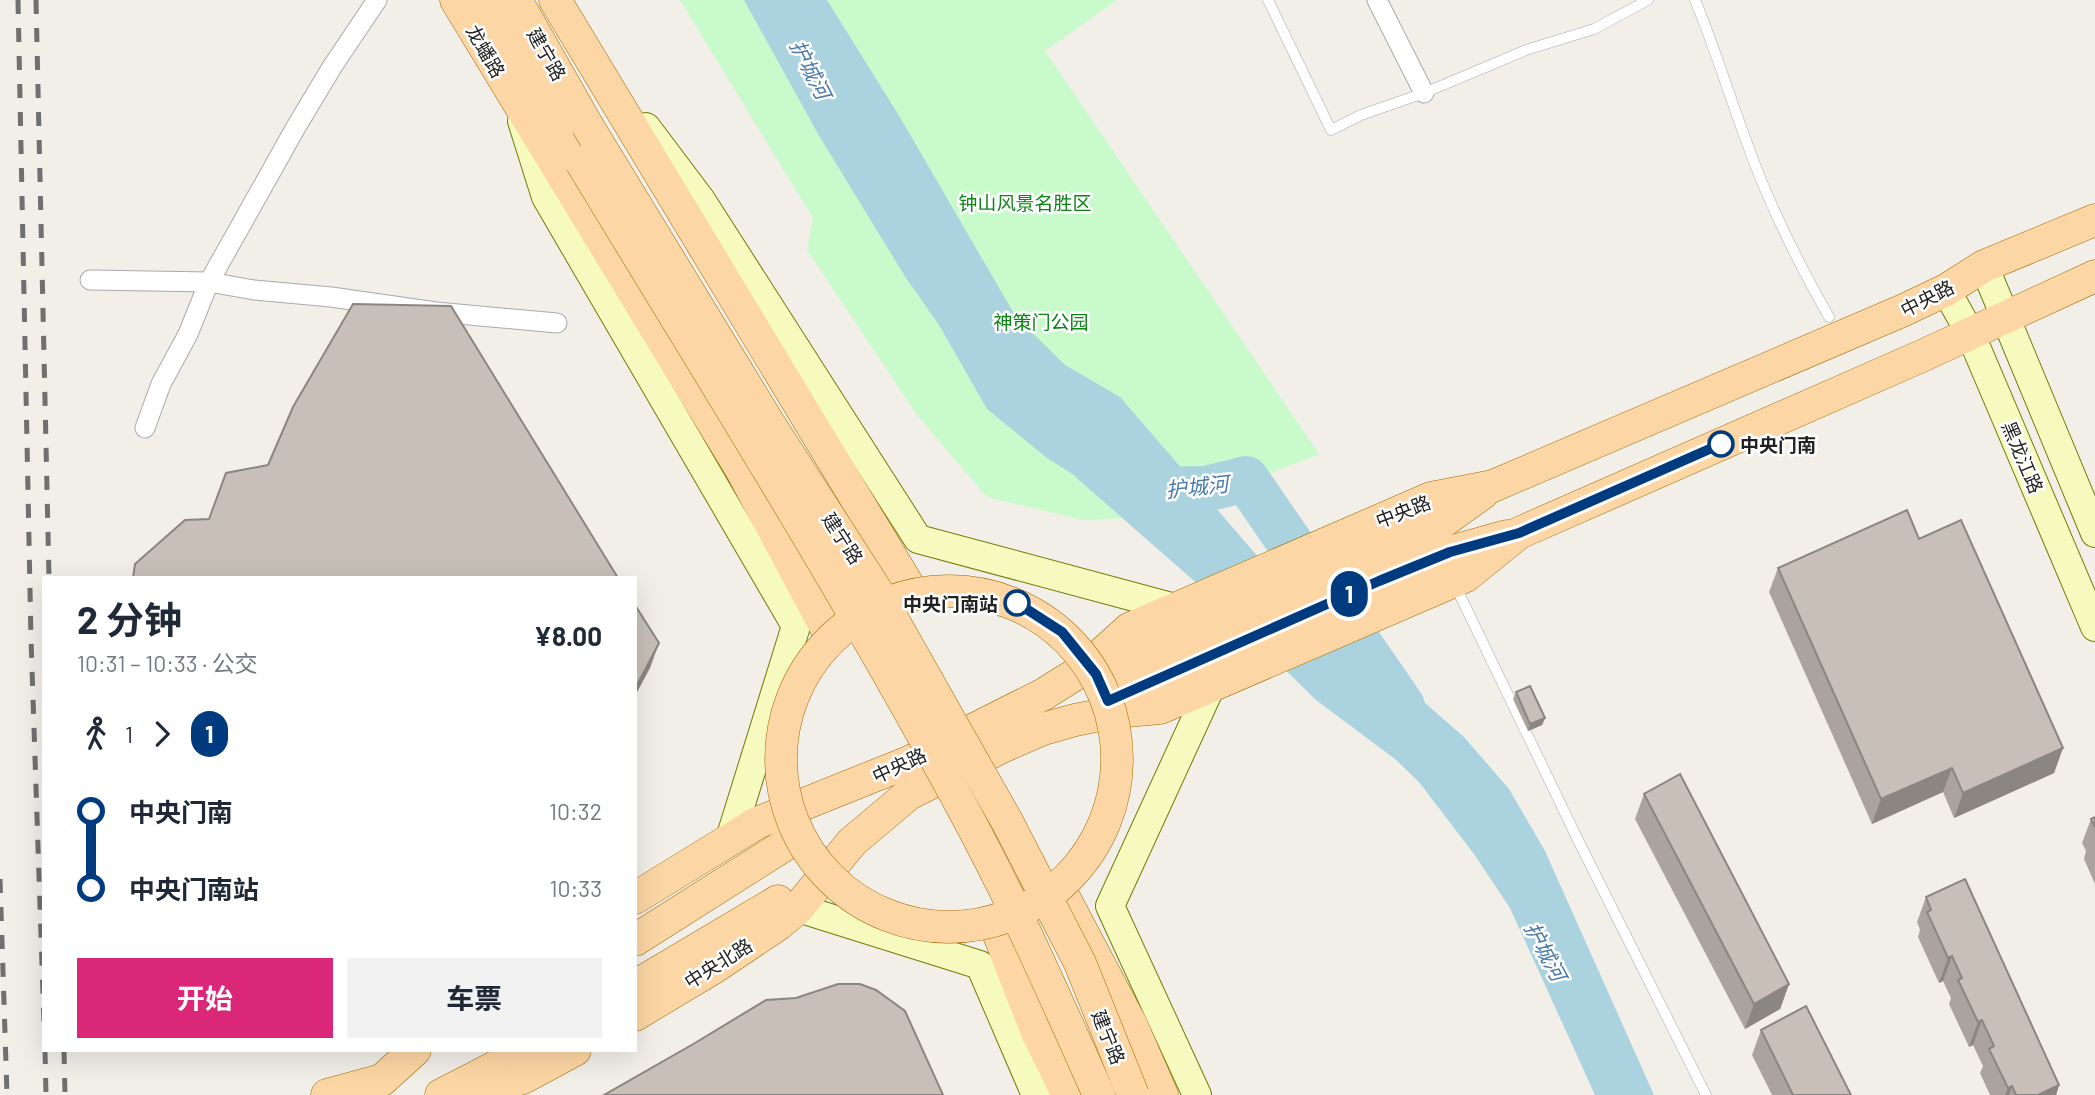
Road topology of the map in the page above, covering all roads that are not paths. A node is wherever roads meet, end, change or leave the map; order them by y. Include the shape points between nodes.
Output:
1 (377, 0) edge
2 (456, 0) edge
3 (483, 0) edge
4 (516, 0) edge
5 (555, 0) edge
6 (1268, 0) edge
7 (1377, 0) edge
8 (1648, 0) edge
9 (1695, 0) edge
10 (583, 45) junction
11 (1424, 93) junction
12 (515, 101) junction
13 (2095, 220) edge
14 (1984, 266) junction
15 (2095, 276) edge
16 (90, 280) dead end
17 (209, 282) junction
18 (1946, 290) junction
19 (2005, 316) junction
20 (1829, 317) dead end
21 (557, 323) dead end
22 (1970, 332) junction
23 (145, 428) dead end
24 (1519, 533) junction
25 (2095, 533) edge
26 (1370, 554) junction
27 (1453, 582) junction
28 (913, 593) junction
29 (1175, 608) junction
30 (2095, 627) edge
31 (831, 637) junction
32 (1212, 686) junction
33 (1102, 688) junction
34 (799, 836) junction
35 (730, 839) junction
36 (825, 873) junction
37 (1059, 888) junction
38 (637, 897) edge
39 (798, 908) junction
40 (994, 922) junction
41 (637, 939) edge
42 (637, 985) edge
43 (637, 1014) edge
44 (413, 1052) edge
45 (439, 1052) edge
46 (524, 1052) edge
47 (571, 1052) edge
48 (382, 1080) junction
49 (327, 1095) edge
50 (441, 1095) edge
51 (467, 1095) edge
52 (1036, 1095) edge
53 (1068, 1095) edge
54 (1099, 1095) edge
55 (1133, 1095) edge
56 (1162, 1095) edge
57 (1197, 1095) edge
58 (1706, 1095) edge

1 - 17 street via 296,127
2 - 12 main road, 龙蟠路
3 - 54 main road, 建宁路, bridge via 888,674 1002,885
4 - 55 main road, 建宁路, bridge via 770,425 876,590 1002,811 1080,962
5 - 10 main road
6 - 11 lane via 1331,130
7 - 11 street
8 - 11 lane via 1594,29 1526,50
9 - 20 lane via 1761,180
10 - 28 main road
10 - 29 main road via 701,200 918,539
12 - 31 main road, 龙蟠路 via 741,469
12 - 35 main road via 546,197 796,626
13 - 14 main road, 中央路
14 - 18 main road, 中央路
14 - 19 main road, 黑龙江路
15 - 19 main road, 中央路
16 - 17 street
17 - 21 street
17 - 23 street
18 - 22 main road, 黑龙江路
18 - 26 main road, 中央路 via 1493,486 1437,526
19 - 22 main road, 中央路
19 - 25 main road, 黑龙江路
22 - 24 main road, 中央路
22 - 30 main road, 黑龙江路
24 - 26 main road via 1450,552
24 - 27 main road, 中央路
26 - 29 main road, 中央路 via 1237,583
26 - 33 main road
27 - 32 main road, 中央路
27 - 58 lane
28 - 31 main road, bridge via 869,609
28 - 33 main road, bridge via 966,590 1017,603 1062,632
29 - 35 main road, 中央路 via 1129,629 1087,667 1044,694 909,762
31 - 34 main road, bridge via 799,680 782,731 782,785
32 - 39 main road, 中央路 via 1160,708 1115,712 1043,729 909,794 852,842
32 - 57 main road via 1110,906
33 - 37 main road, bridge via 1118,751 1113,803 1092,850
34 - 36 main road, bridge
34 - 41 main road
35 - 38 main road
36 - 40 main road, bridge via 860,902 902,921 948,928
36 - 42 main road
37 - 40 main road, bridge via 1028,909
37 - 56 main road via 1131,1024
39 - 43 main road, 中央北路 via 715,967
39 - 52 main road via 980,965
40 - 53 main road via 1037,1032
44 - 48 main road
45 - 48 main road
46 - 50 main road
47 - 51 main road via 523,1078
48 - 49 main road

